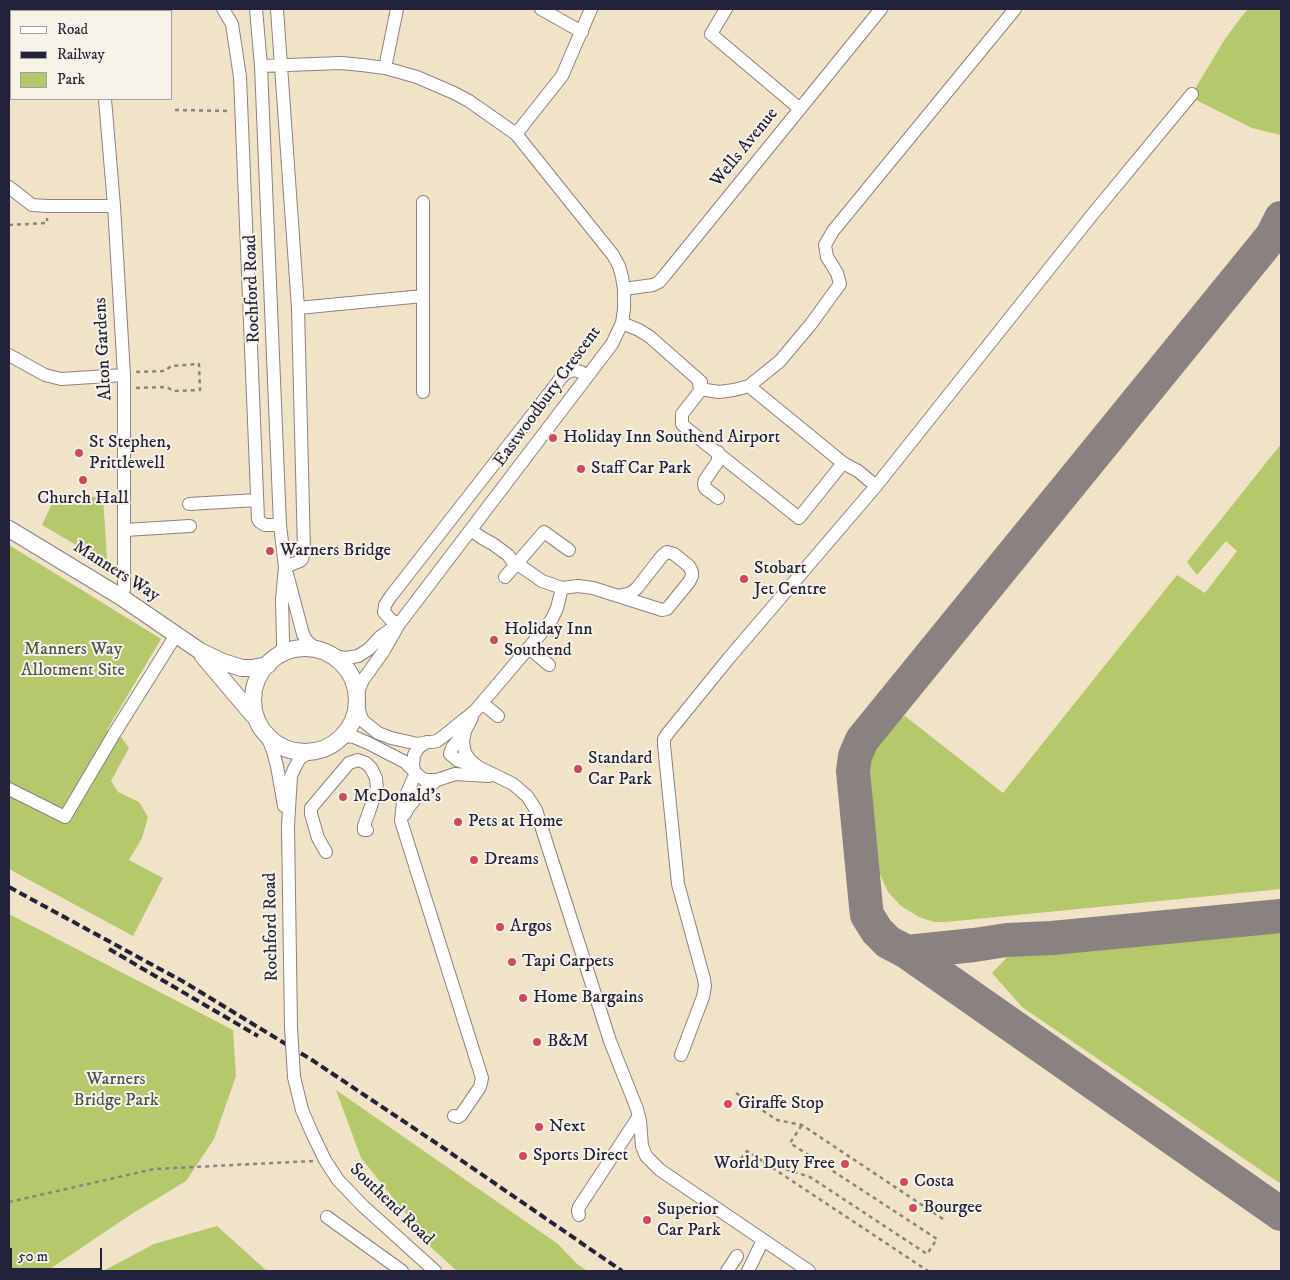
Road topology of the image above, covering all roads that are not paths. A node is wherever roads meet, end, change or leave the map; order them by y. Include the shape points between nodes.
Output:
1 (223, 9) edge
2 (256, 9) edge
3 (277, 9) edge
4 (397, 9) edge
5 (540, 9) edge
6 (591, 9) edge
7 (726, 9) edge
8 (881, 9) edge
9 (1015, 9) edge
10 (582, 32) junction
11 (280, 65) junction
12 (261, 66) junction
13 (385, 68) junction
14 (1192, 94) dead end
15 (105, 100) edge
16 (800, 108) junction
17 (516, 134) junction
18 (9, 187) edge
19 (423, 202) dead end
20 (114, 206) junction
21 (624, 289) junction
22 (423, 296) junction
23 (298, 308) junction
24 (622, 323) junction
25 (9, 355) edge
26 (124, 374) junction
27 (587, 377) junction
28 (701, 384) junction
29 (749, 386) junction
30 (423, 392) dead end
31 (718, 452) junction
32 (843, 463) junction
33 (876, 486) junction
34 (718, 498) dead end
35 (257, 500) junction
36 (189, 504) dead end
37 (190, 526) dead end
38 (280, 526) junction
39 (9, 529) edge
40 (125, 530) junction
41 (471, 530) junction
42 (568, 550) dead end
43 (515, 565) junction
44 (285, 567) junction
45 (505, 577) dead end
46 (556, 586) junction
47 (618, 596) junction
48 (121, 597) junction
49 (399, 624) junction
50 (176, 635) junction
51 (314, 647) junction
52 (529, 648) junction
53 (200, 651) junction
54 (333, 656) junction
55 (272, 661) junction
56 (549, 665) dead end
57 (358, 700) junction
58 (478, 707) junction
59 (498, 716) dead end
60 (256, 719) junction
61 (465, 731) junction
62 (268, 738) junction
63 (337, 740) junction
64 (430, 742) junction
65 (315, 749) junction
66 (450, 754) junction
67 (478, 767) junction
68 (415, 771) junction
69 (498, 776) junction
70 (440, 779) junction
71 (9, 789) edge
72 (288, 826) junction
73 (402, 827) junction
74 (367, 830) dead end
75 (325, 850) dead end
76 (681, 1056) dead end
77 (294, 1077) joint
78 (454, 1116) dead end
79 (639, 1116) junction
80 (579, 1214) dead end
81 (328, 1217) dead end
82 (763, 1240) junction
83 (736, 1256) dead end
84 (402, 1271) edge
85 (435, 1271) edge
86 (727, 1271) edge
87 (748, 1271) edge
88 (809, 1271) edge

1 - 35 street via 232,24 240,77
2 - 12 street, Rochford Road
3 - 11 street
4 - 13 street
5 - 10 street
6 - 10 street
7 - 16 street via 711,34
8 - 16 street, Wells Avenue
9 - 29 street via 833,231 825,245 840,284 780,361
10 - 17 street via 562,76
11 - 12 street, Eastwoodbury Crescent
11 - 13 street, Eastwoodbury Crescent via 341,64
11 - 23 street
12 - 38 street, Rochford Road
13 - 17 street, Eastwoodbury Crescent via 454,93
14 - 33 street
15 - 20 street, Alton Gardens
16 - 21 street, Wells Avenue via 659,282
17 - 21 street, Eastwoodbury Crescent via 613,255
18 - 20 street via 32,205
19 - 22 street
20 - 26 street, Alton Gardens
21 - 24 street, Eastwoodbury Crescent
22 - 23 street
22 - 30 street
23 - 44 street via 304,555 300,561
24 - 27 street, Eastwoodbury Crescent via 612,344
24 - 28 street via 650,338
25 - 26 street via 45,375 61,378
26 - 40 street, Alton Gardens
27 - 41 street, Eastwoodbury Crescent
27 - 49 street via 574,370 566,373 388,600 384,612
28 - 29 street via 719,392
28 - 31 street via 700,391 682,414 682,424
29 - 32 street
31 - 32 street via 799,518
31 - 34 street via 718,460 704,484
32 - 33 street
33 - 76 street via 729,658 664,740 678,884 705,986
35 - 36 street
35 - 38 street via 260,522
37 - 40 street
38 - 44 street, Rochford Road
39 - 48 main road, Manners Way
40 - 48 street, Alton Gardens via 124,589
41 - 43 street via 508,555
41 - 49 street, Eastwoodbury Crescent
42 - 43 street via 544,532
43 - 45 street
43 - 46 street
44 - 51 street, Rochford Road via 306,640
44 - 55 street, Rochford Road via 283,647
46 - 47 street via 593,588
46 - 52 street via 557,608
47 - 47 street via 667,609 689,582 692,572 689,566 667,552 637,588
48 - 50 main road, Manners Way
49 - 54 street, Eastwoodbury Crescent via 358,656
49 - 57 street, Eastwoodbury Crescent via 384,652 363,680
50 - 53 main road, Manners Way
50 - 71 street via 65,817
51 - 54 main road
51 - 55 main road via 294,649
52 - 56 street
52 - 58 street
53 - 55 main road, Manners Way via 242,668
53 - 60 main road, Manners Way
54 - 57 main road via 349,672
55 - 60 main road via 255,685 252,709
57 - 63 main road via 349,727
57 - 64 street via 364,721 378,733 418,744
58 - 59 street
58 - 61 street
58 - 64 street via 437,741
60 - 62 main road
61 - 66 street
61 - 67 street via 465,752
62 - 65 main road via 292,750
62 - 72 street, Rochford Road via 277,766
63 - 65 main road
63 - 68 street via 346,736 360,739 405,762
64 - 66 street via 442,744
64 - 68 street via 419,747 414,755
65 - 72 street, Rochford Road via 300,758 291,776
66 - 67 street via 462,763
66 - 70 street via 450,770
67 - 69 street
68 - 70 street via 425,780
68 - 73 street via 415,779 402,808
69 - 70 street via 456,774
69 - 79 street via 521,790 536,810 610,1041
70 - 73 street via 412,803 402,819
72 - 77 street, Rochford Road, bridge
73 - 78 street via 482,1078 480,1087 461,1115
74 - 75 street via 364,826 377,789 376,778 371,768 358,760 349,763 312,806 318,838
77 - 85 street, Southend Road via 302,1110 338,1180 362,1206
79 - 80 street via 579,1207
79 - 82 street via 646,1156 676,1181
81 - 84 street
82 - 87 street
82 - 88 street
83 - 86 street

